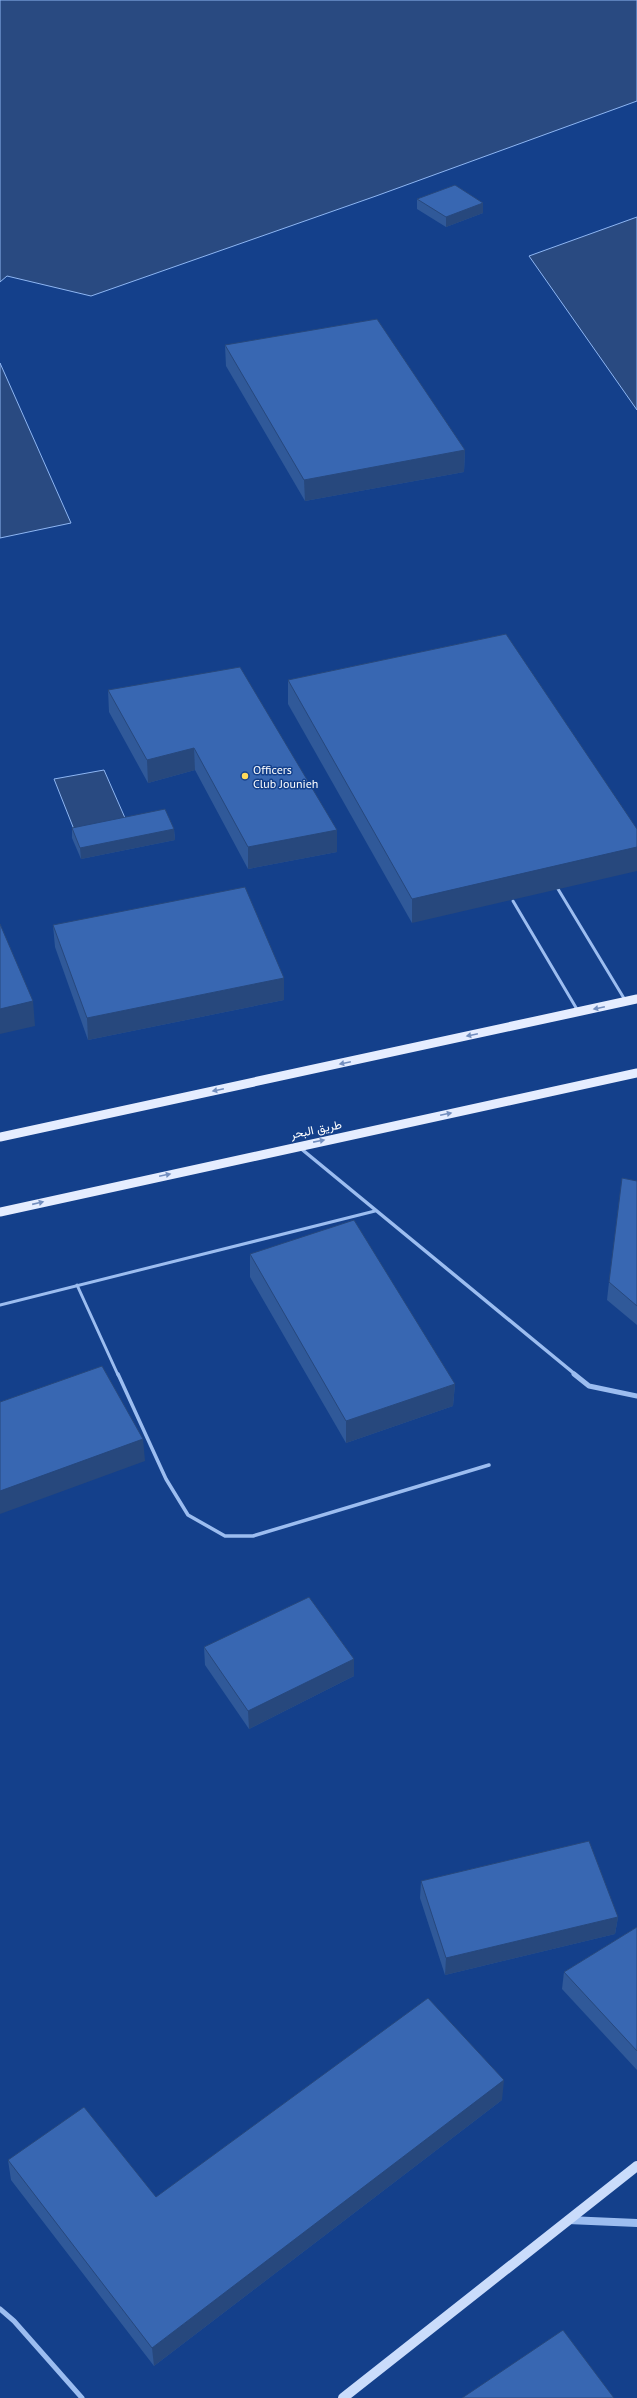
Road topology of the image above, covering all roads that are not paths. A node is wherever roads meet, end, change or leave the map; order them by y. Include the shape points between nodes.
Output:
1 (558, 889) edge
2 (513, 901) edge
3 (637, 999) edge
4 (625, 1002) junction
5 (578, 1012) junction
6 (637, 1073) edge
7 (0, 1137) edge
8 (297, 1146) junction
9 (375, 1210) junction
10 (0, 1212) edge
11 (77, 1285) junction
12 (0, 1305) edge
13 (637, 1396) edge
14 (489, 1465) dead end
15 (637, 2166) edge
16 (567, 2220) junction
17 (637, 2223) edge
18 (0, 2309) edge
19 (82, 2398) edge
20 (343, 2398) edge

1 - 4 lane
2 - 5 lane
3 - 4 main road
4 -> 5 main road
5 -> 7 main road
8 -> 6 main road, طريق البحر
8 - 9 street
10 -> 8 main road, طريق البحر
9 - 11 lane
9 - 13 street via 589,1386
11 - 12 lane
11 - 14 lane via 166,1479 188,1515 225,1536 253,1536
15 - 16 main road
16 - 17 street
16 - 20 main road
18 - 19 street

